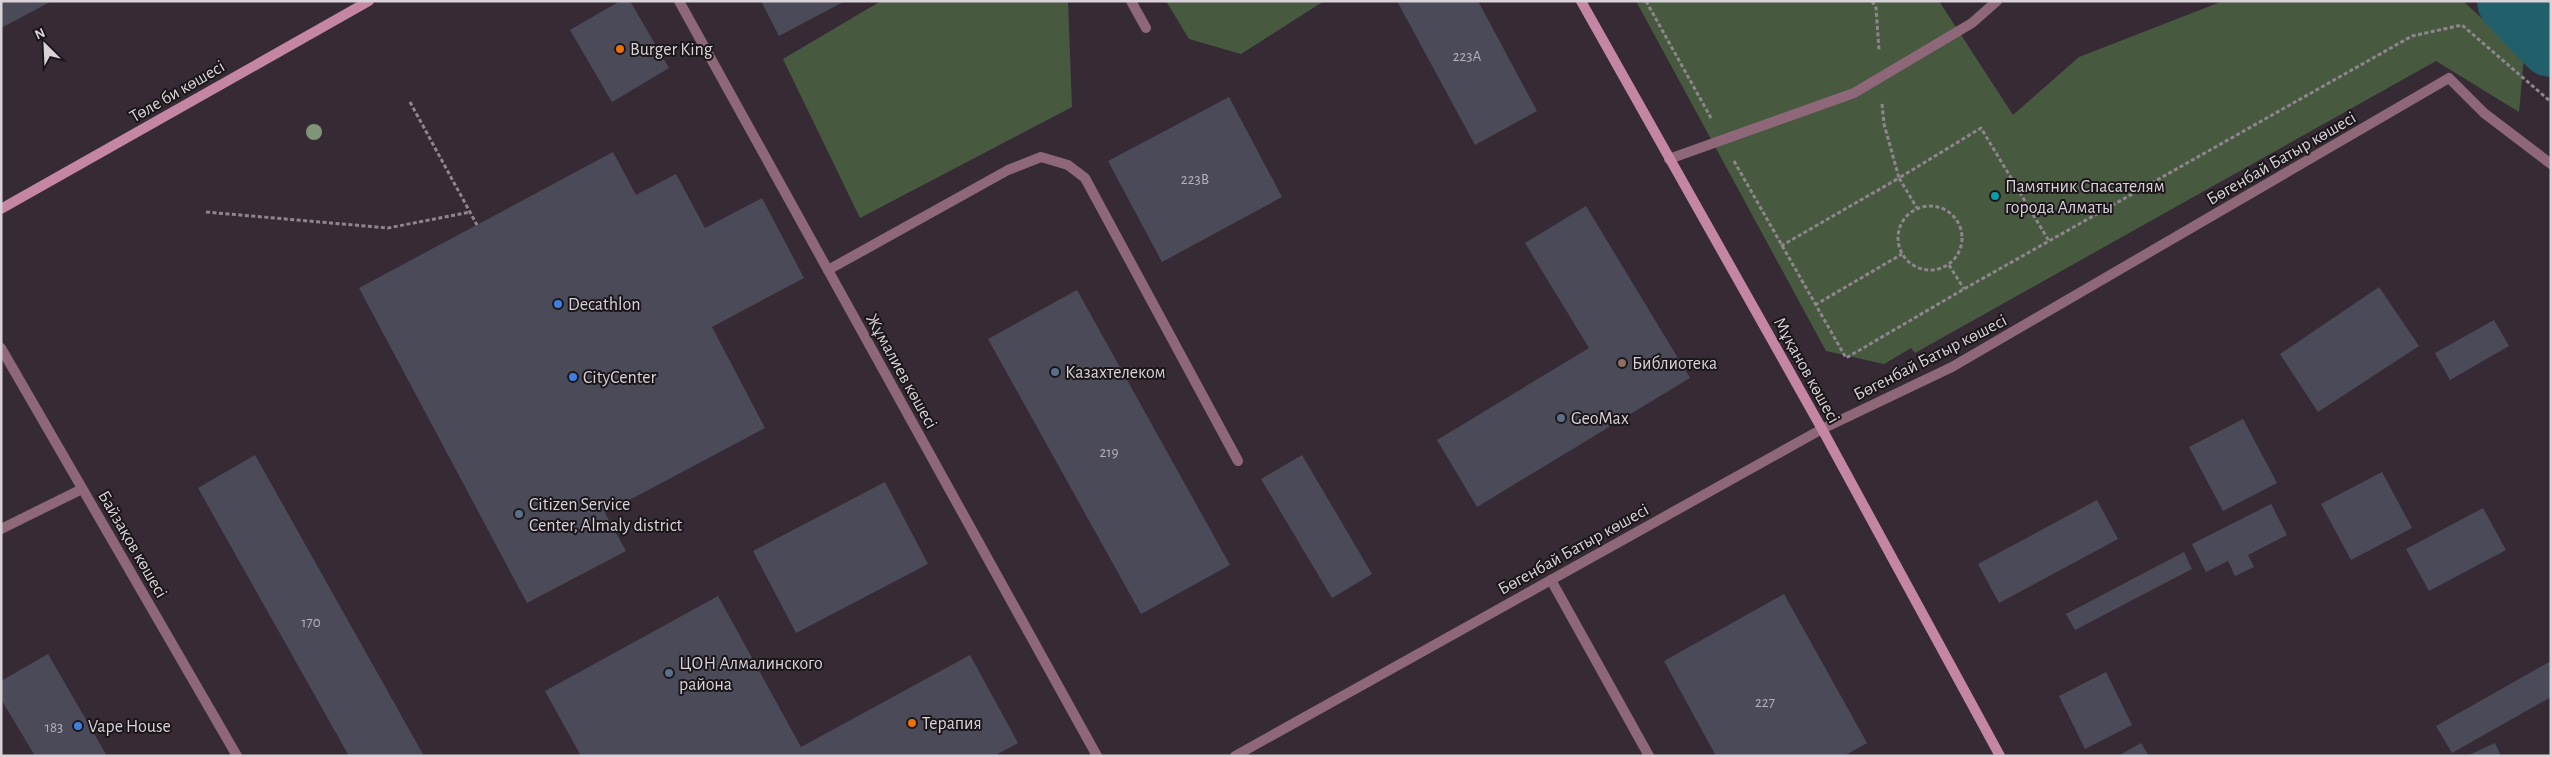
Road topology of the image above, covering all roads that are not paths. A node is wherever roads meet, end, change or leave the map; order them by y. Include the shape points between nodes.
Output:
1 (369, 1) edge
2 (678, 1) edge
3 (1131, 1) edge
4 (1581, 1) edge
5 (1997, 1) edge
6 (1146, 28) dead end
7 (1670, 159) junction
8 (2551, 164) edge
9 (1, 210) edge
10 (828, 270) junction
11 (1, 348) edge
12 (1822, 429) junction
13 (1238, 461) dead end
14 (82, 489) junction
15 (1, 529) edge
16 (1551, 580) junction
17 (237, 756) edge
18 (1097, 756) edge
19 (1235, 756) edge
20 (1649, 756) edge
21 (2000, 756) edge

1 - 9 main road, Төле би көшесі
2 - 10 street, Жұмалиев көшесі
3 - 6 street
4 - 7 main road, Мұқанов көшесі
5 - 7 street via 1972,23 1854,94
7 - 12 main road, Мұқанов көшесі
8 - 12 street, Бөгенбай Батыр көшесі via 2484,114 2450,78 1959,363
10 - 13 street via 1008,170 1041,157 1068,165 1085,178
10 - 18 street, Жұмалиев көшесі
11 - 14 street, Байзақов көшесі
12 - 16 street, Бөгенбай Батыр көшесі
12 - 21 main road, Мұқанов көшесі
14 - 15 street
14 - 17 street, Байзақов көшесі
16 - 19 street, Бөгенбай Батыр көшесі
16 - 20 street

